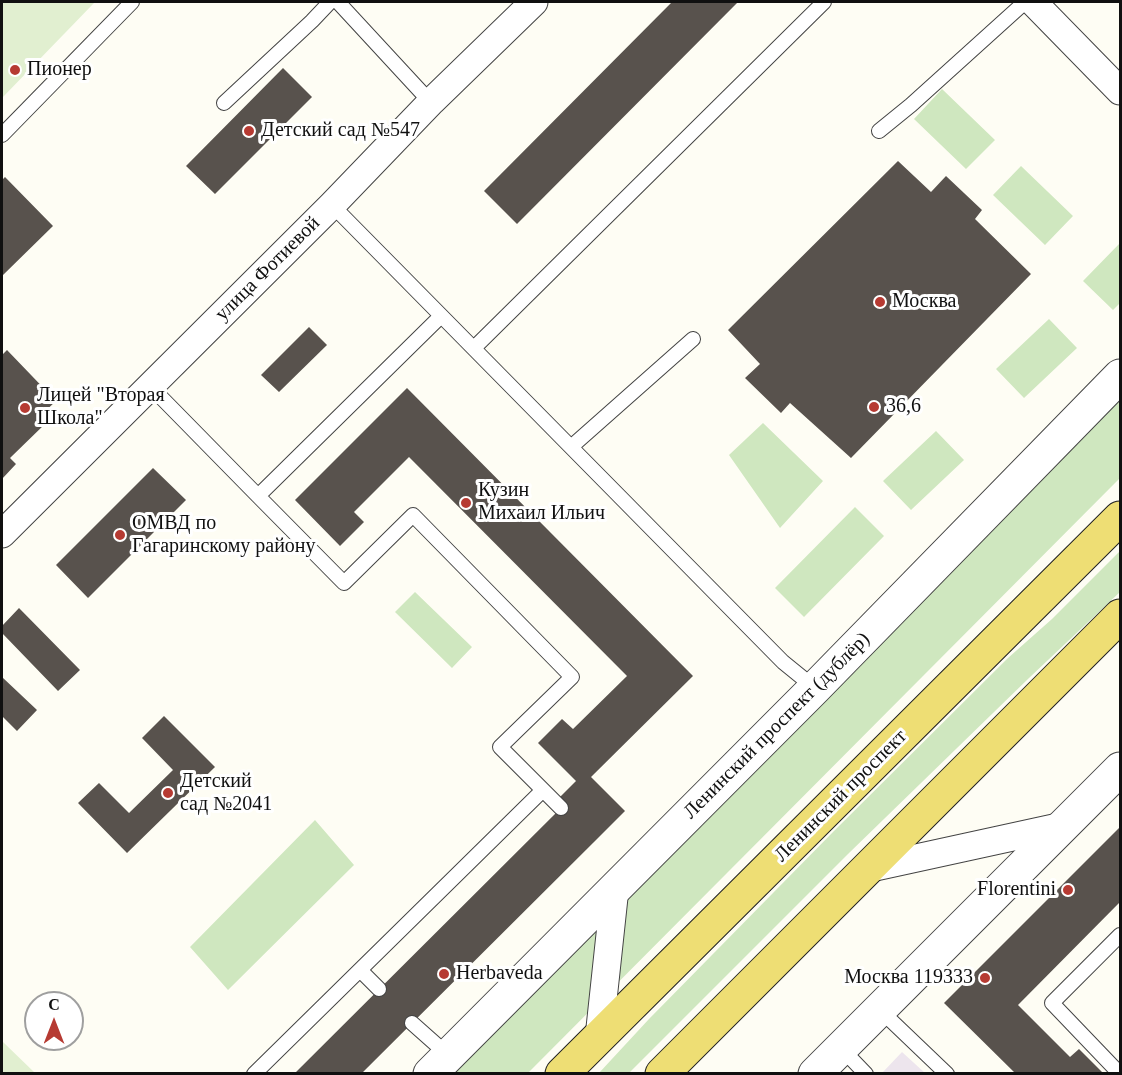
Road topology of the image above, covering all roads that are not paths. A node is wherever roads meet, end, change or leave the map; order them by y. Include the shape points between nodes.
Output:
1 (132, 2) edge
2 (330, 2) edge
3 (338, 2) edge
4 (534, 2) edge
5 (824, 2) edge
6 (1025, 2) edge
7 (1033, 2) edge
8 (1120, 91) edge
9 (432, 101) junction
10 (224, 103) dead end
11 (879, 131) dead end
12 (2, 135) edge
13 (332, 205) junction
14 (441, 316) junction
15 (693, 339) dead end
16 (474, 348) junction
17 (1120, 376) edge
18 (150, 386) junction
19 (571, 447) junction
20 (258, 496) junction
21 (1120, 518) edge
22 (2, 534) edge
23 (1120, 616) edge
24 (815, 688) junction
25 (1120, 769) edge
26 (543, 790) junction
27 (561, 808) dead end
28 (1063, 826) junction
29 (866, 869) junction
30 (615, 888) junction
31 (1120, 935) edge
32 (360, 970) junction
33 (379, 989) dead end
34 (879, 1009) junction
35 (412, 1023) dead end
36 (599, 1037) junction
37 (841, 1048) junction
38 (439, 1064) edge
39 (254, 1074) edge
40 (562, 1074) edge
41 (662, 1074) edge
42 (815, 1074) edge
43 (866, 1074) edge
44 (947, 1074) edge
45 (1120, 1074) edge

1 - 12 lane
2 - 10 lane
3 - 9 lane
4 - 9 street, улица Фотиевой
5 - 16 lane
6 - 11 lane
7 - 8 street
9 - 13 street, улица Фотиевой
13 - 14 lane
13 - 18 street, улица Фотиевой
14 - 16 lane
14 - 20 lane
15 - 19 lane
16 - 19 lane
17 - 24 street, Ленинский проспект (дублёр)
18 - 20 lane
18 - 22 street, улица Фотиевой
19 - 24 lane via 783,662
20 - 26 lane via 344,583 413,515 572,677 500,747
21 - 36 main road, Ленинский проспект
23 - 29 main road
24 - 30 street, Ленинский проспект (дублёр)
25 - 28 street
26 - 27 lane
26 - 32 lane
28 - 29 street
28 - 34 street
29 - 41 main road
30 - 36 street
30 - 38 street, Ленинский проспект (дублёр)
31 - 45 lane via 1052,1003
32 - 33 lane
32 - 39 lane
34 - 37 street
34 - 44 lane
35 - 38 lane
36 - 40 main road, Ленинский проспект
37 - 42 street
37 - 43 lane

